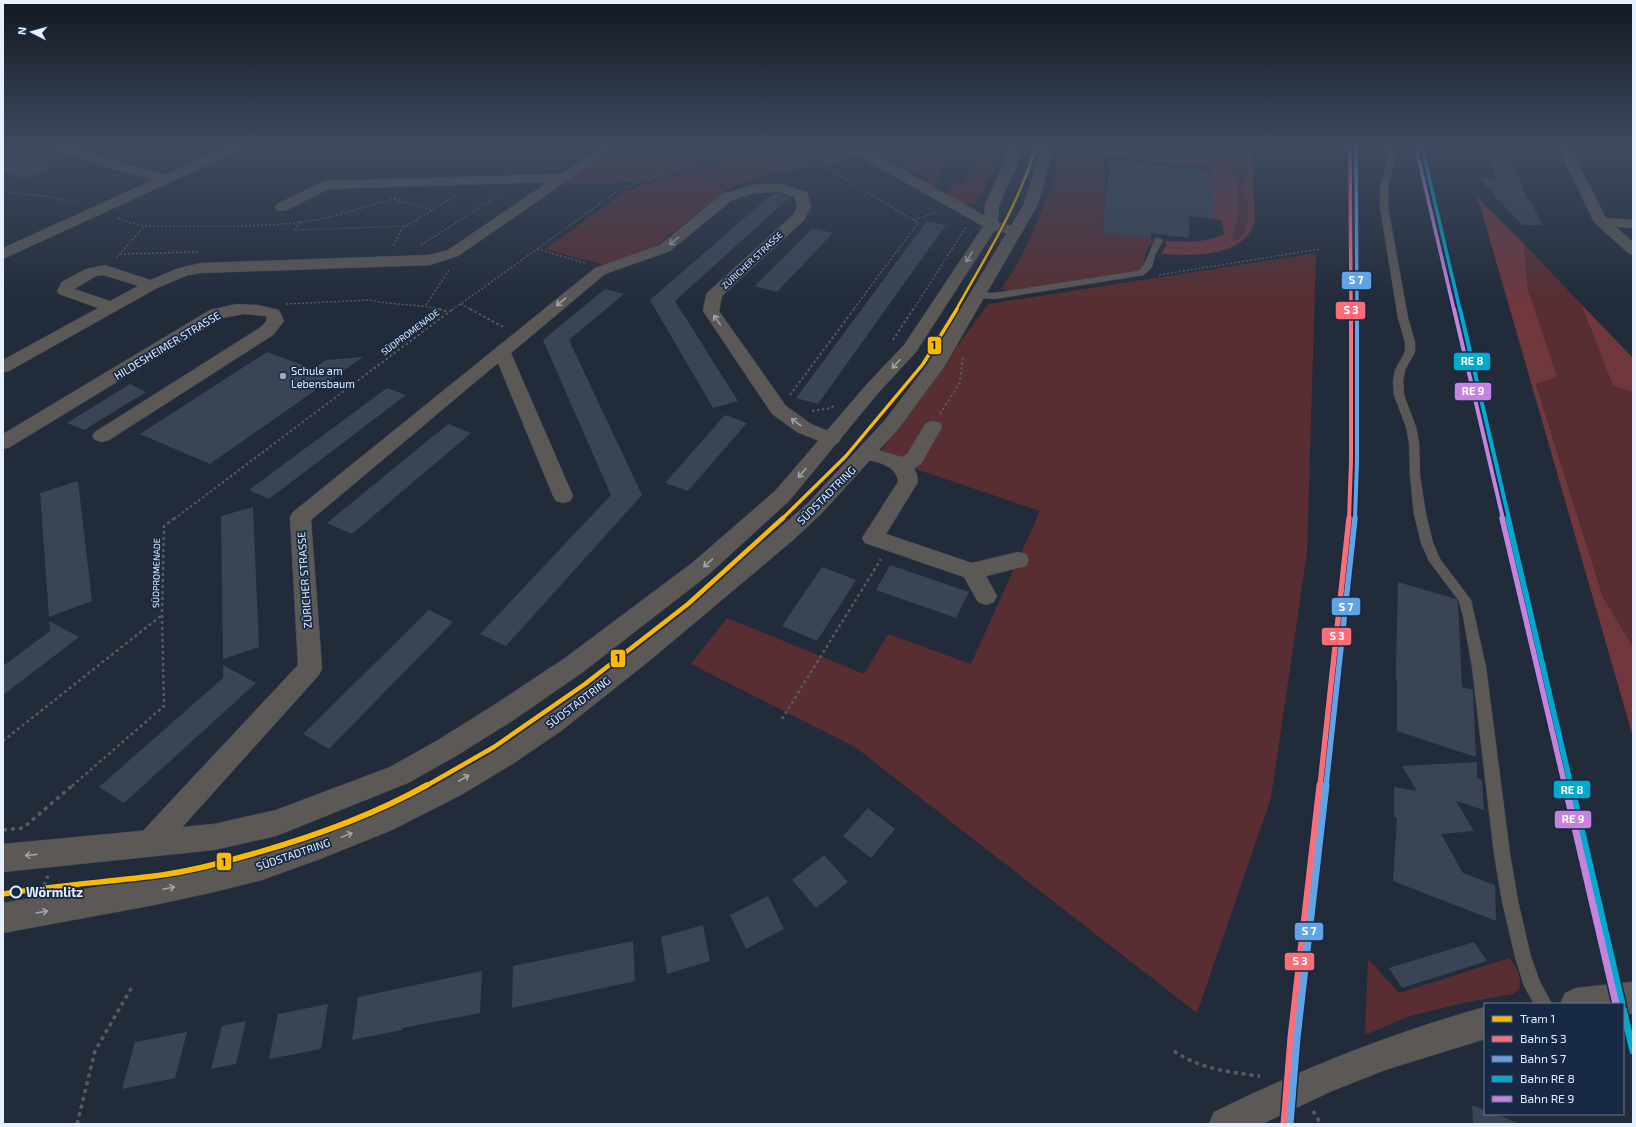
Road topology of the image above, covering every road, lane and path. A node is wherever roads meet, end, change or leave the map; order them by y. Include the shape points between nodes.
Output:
1 (60, 200) edge
2 (121, 200) edge
3 (297, 200) edge
4 (391, 200) edge
5 (395, 200) edge
6 (449, 200) edge
7 (491, 200) edge
8 (532, 200) edge
9 (606, 200) edge
10 (724, 200) edge
11 (803, 200) edge
12 (880, 200) edge
13 (946, 200) edge
14 (994, 200) edge
15 (1032, 200) edge
16 (1384, 200) edge
17 (1590, 200) edge
18 (282, 207) dead end
19 (99, 210) junction
20 (432, 210) junction
21 (941, 210) dead end
22 (914, 220) junction
23 (300, 222) junction
24 (1601, 222) junction
25 (965, 224) dead end
26 (1633, 224) edge
27 (991, 225) junction
28 (145, 226) junction
29 (406, 226) junction
30 (1014, 231) junction
31 (1159, 240) dead end
32 (400, 246) dead end
33 (420, 246) dead end
34 (537, 249) junction
35 (1633, 250) edge
36 (198, 252) dead end
37 (3, 254) edge
38 (120, 254) junction
39 (606, 269) junction
40 (105, 270) junction
41 (151, 285) junction
42 (978, 296) junction
43 (461, 304) junction
44 (112, 307) junction
45 (265, 311) junction
46 (449, 312) junction
47 (959, 328) junction
48 (520, 336) junction
49 (892, 341) dead end
50 (502, 351) junction
51 (3, 367) edge
52 (836, 403) dead end
53 (779, 410) junction
54 (809, 410) dead end
55 (933, 427) joint
56 (102, 436) dead end
57 (831, 439) junction
58 (3, 444) edge
59 (867, 453) junction
60 (903, 466) junction
61 (563, 496) dead end
62 (891, 544) junction
63 (1018, 560) dead end
64 (972, 571) junction
65 (986, 596) dead end
66 (162, 614) junction
67 (782, 719) dead end
68 (3, 741) edge
69 (3, 830) edge
70 (149, 844) junction
71 (60, 852) junction
72 (3, 858) edge
73 (30, 914) junction
74 (3, 918) edge
75 (133, 985) dead end
76 (1633, 998) edge
77 (1542, 1003) edge
78 (1586, 1003) edge
79 (1484, 1023) edge
80 (1174, 1051) dead end
81 (1260, 1076) dead end
82 (77, 1124) edge
83 (1226, 1124) edge

1 - 19 path
2 - 19 street
3 - 18 street
4 - 23 path via 341,214
5 - 20 path
6 - 20 path
7 - 33 path
8 - 41 street via 453,253 430,260 201,268 184,271
9 - 34 path, SÜDPROMENADE
10 -> 39 street, ZÜRICHER STRASSE via 665,248
53 -> 11 street, ZÜRICHER STRASSE via 711,311 714,295 799,217 804,207
12 - 22 path
13 - 27 street
14 - 27 street
15 - 30 street, SÜDSTADTRING
16 - 77 lane via 1403,318 1410,342 1410,352 1400,370 1398,381 1414,443 1420,514 1434,560 1465,600 1479,667 1510,901 1523,957 1533,986
17 - 24 street
19 - 28 path via 131,224
19 - 37 street
20 - 29 path
21 - 22 path
22 - 53 path via 918,223
23 - 28 path via 242,226
23 - 29 path via 295,230
24 - 26 street
24 - 35 street
25 - 49 path via 966,230
27 - 30 street
27 -> 57 street via 910,348
28 - 38 path
29 - 32 path via 393,246
30 - 42 street, SÜDSTADTRING
31 - 42 lane via 1148,268 1141,273 994,296
34 - 39 path
34 - 43 path, SÜDPROMENADE
36 - 38 path
38 - 40 path
39 -> 48 street, ZÜRICHER STRASSE via 600,271
40 - 41 street
40 - 44 street via 92,272 68,285 65,291
41 - 44 street
42 - 47 street, SÜDSTADTRING
43 - 46 path, SÜDPROMENADE
43 - 48 path
44 - 51 street
45 - 46 path via 281,304 370,300 383,303 426,304
45 - 56 street via 273,313 276,321 267,331
45 - 58 street, HILDESHEIMER STRASSE via 250,308 231,309 216,314
46 - 66 path, SÜDPROMENADE via 164,526
47 - 55 path via 964,347 960,382
47 - 59 street, SÜDSTADTRING via 913,397
48 - 50 street, ZÜRICHER STRASSE
50 - 61 street
50 - 70 street, ZÜRICHER STRASSE via 300,517 310,668
52 - 54 path via 831,408 815,412
57 -> 53 street, ZÜRICHER STRASSE via 804,428
55 - 60 street via 914,458
57 -> 70 street via 782,496 700,569 574,665 447,748 400,775 276,824 214,837
59 - 60 street
73 -> 59 street, SÜDSTADTRING via 154,891 262,866 320,846 382,820 451,786 505,755 646,650 784,536 815,508
60 - 62 street via 908,482 872,538
62 - 64 street
62 - 67 path
63 - 64 street
64 - 65 street
66 - 68 path, SÜDPROMENADE
66 - 69 path, SÜDPROMENADE via 164,706 23,828
70 - 71 street
71 -> 72 street
71 - 73 path
73 - 74 street, SÜDSTADTRING
75 - 82 path via 95,1051
76 - 78 street
79 - 83 street via 1406,1047 1299,1088
80 - 81 path via 1204,1068

